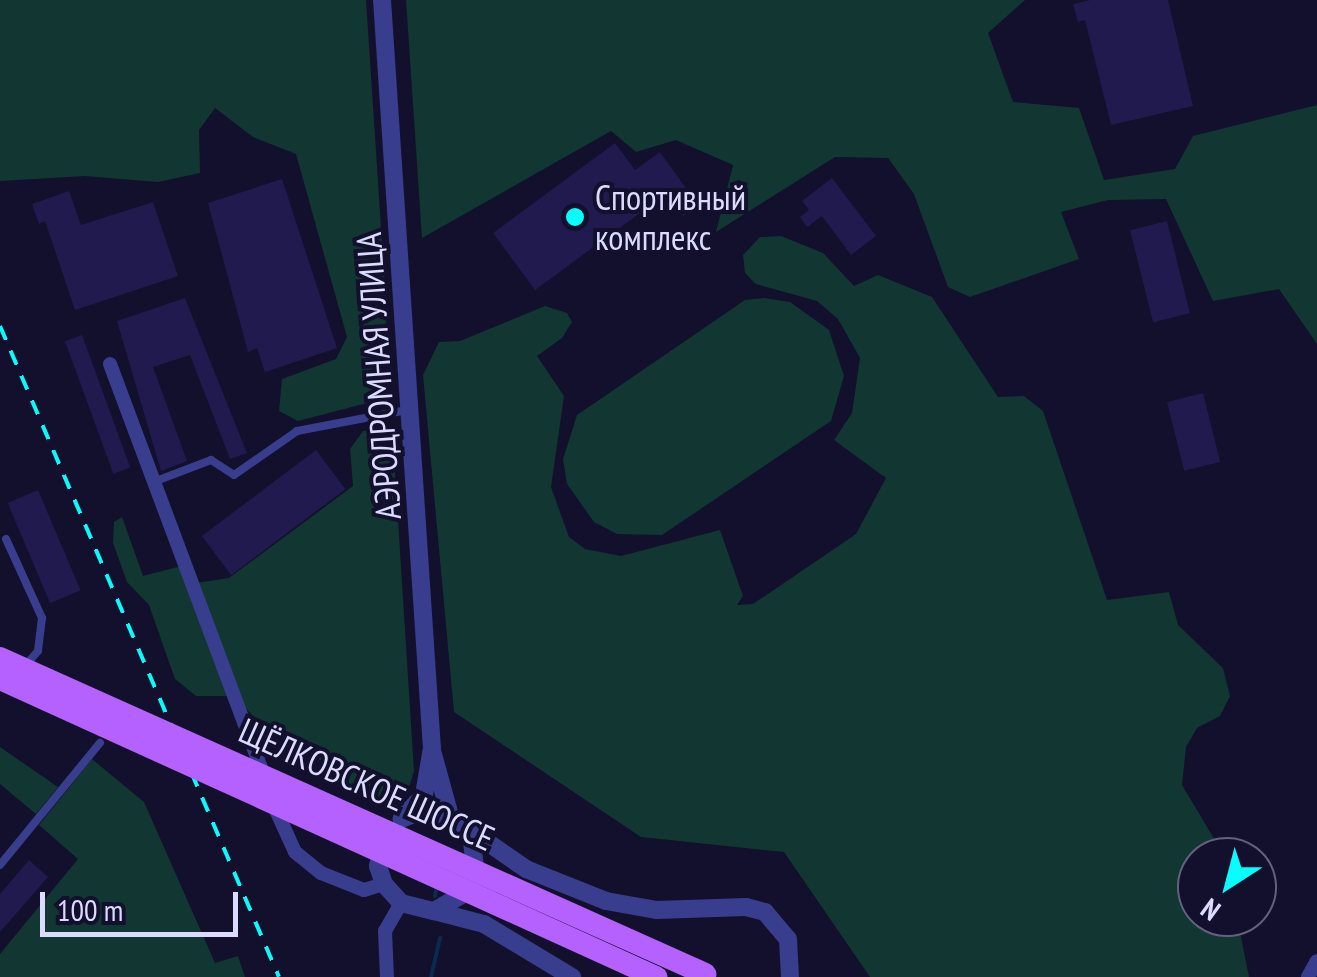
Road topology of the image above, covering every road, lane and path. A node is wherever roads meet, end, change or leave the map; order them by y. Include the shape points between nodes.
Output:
1 (382, 0) edge
2 (110, 364) dead end
3 (414, 409) junction
4 (156, 481) junction
5 (6, 539) dead end
6 (0, 658) edge
7 (0, 679) edge
8 (0, 694) edge
9 (100, 742) dead end
10 (432, 748) junction
11 (450, 816) junction
12 (402, 818) junction
13 (471, 836) junction
14 (0, 865) edge
15 (526, 869) junction
16 (476, 875) junction
17 (384, 884) junction
18 (467, 892) junction
19 (401, 904) junction
20 (434, 911) junction
21 (484, 924) junction
22 (1317, 960) edge
23 (706, 974) dead end
24 (784, 974) edge
25 (387, 977) edge
26 (572, 977) edge
27 (656, 977) edge
28 (1308, 977) edge

1 - 3 street, АЭРОДРОМНАЯ УЛИЦА
2 - 4 street
3 - 4 lane via 298,431 234,474 212,460
3 - 10 street, АЭРОДРОМНАЯ УЛИЦА
4 - 17 street via 255,743 278,828 320,873 364,890
5 - 8 lane via 42,618 38,651
6 - 23 main road, ЩЁЛКОВСКОЕ ШОССЕ, bridge
7 - 27 main road, ЩЁЛКОВСКОЕ ШОССЕ, bridge
9 - 14 lane
10 - 11 street
10 - 12 street via 424,795
11 - 12 street via 419,812
11 - 13 street
12 - 17 street via 380,848
13 - 15 street
13 - 16 street
15 - 16 street
15 - 24 street via 631,907 746,906 765,912 788,939
16 - 18 street
17 - 19 street
18 - 20 street
18 - 21 street
19 - 20 street
19 - 25 street via 384,932
20 - 21 street
21 - 26 street
22 - 28 street

